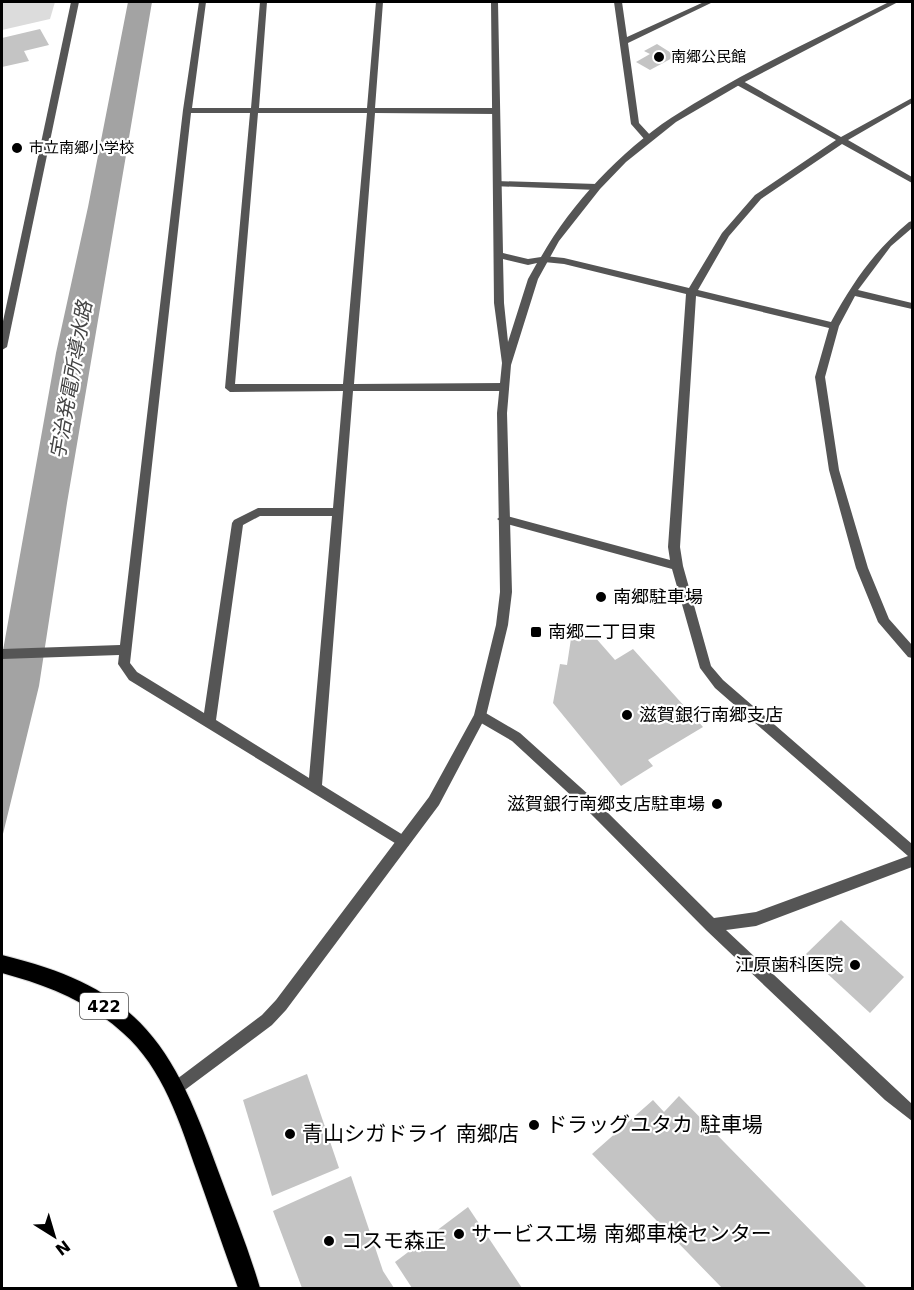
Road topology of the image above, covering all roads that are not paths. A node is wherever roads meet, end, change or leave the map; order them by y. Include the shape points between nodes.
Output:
1 (75, 2) edge
2 (202, 2) edge
3 (264, 2) edge
4 (380, 2) edge
5 (494, 2) edge
6 (618, 2) edge
7 (710, 2) edge
8 (894, 2) edge
9 (623, 42) junction
10 (738, 82) junction
11 (912, 100) edge
12 (187, 110) junction
13 (254, 110) junction
14 (370, 110) junction
15 (495, 111) junction
16 (648, 138) junction
17 (842, 140) junction
18 (912, 180) edge
19 (496, 184) junction
20 (597, 187) junction
21 (912, 224) edge
22 (498, 255) junction
23 (544, 259) junction
24 (852, 292) junction
25 (691, 293) junction
26 (912, 306) edge
27 (834, 326) junction
28 (2, 347) edge
29 (506, 365) junction
30 (348, 386) junction
31 (504, 387) junction
32 (337, 512) junction
33 (503, 519) junction
34 (677, 566) junction
35 (124, 650) junction
36 (912, 653) edge
37 (2, 654) edge
38 (480, 716) junction
39 (209, 723) junction
40 (315, 788) junction
41 (403, 842) junction
42 (912, 852) edge
43 (912, 861) edge
44 (711, 925) junction
45 (2, 964) edge
46 (174, 1090) junction
47 (912, 1113) edge
48 (249, 1288) edge

1 - 28 street
2 - 12 street
3 - 13 street
4 - 14 street
5 - 15 street
6 - 9 street
7 - 9 street
8 - 10 street
9 - 16 street via 635,124
10 - 16 street
10 - 17 street
11 - 17 street
12 - 13 street
12 - 35 street
13 - 14 street
13 - 30 street via 230,388
14 - 15 street
14 - 30 street
15 - 19 street
16 - 20 street
17 - 18 street
17 - 25 street via 758,197 725,236
19 - 20 street
19 - 22 street
20 - 23 street
21 - 24 street via 888,244
22 - 23 street via 528,262
22 - 29 street
23 - 25 street
23 - 29 street via 527,296
24 - 26 street
24 - 27 street
25 - 27 street
25 - 34 street via 674,547
27 - 36 street via 820,376 834,470 862,568 884,621
29 - 31 street
30 - 31 street
30 - 32 street
31 - 33 street
32 - 39 street via 258,512 238,524
32 - 40 street
33 - 34 street
33 - 38 street via 506,592 498,645
34 - 42 street via 706,668 719,684
35 - 37 street
35 - 39 street via 124,664 133,676
38 - 41 street via 434,801
38 - 44 street via 516,736
39 - 40 street
40 - 41 street
41 - 46 street via 281,1005 267,1020
43 - 44 street via 756,919
44 - 47 street
45 - 46 highway, 422 via 59,982 102,1005 155,1053
46 - 48 highway, 422 via 191,1124

